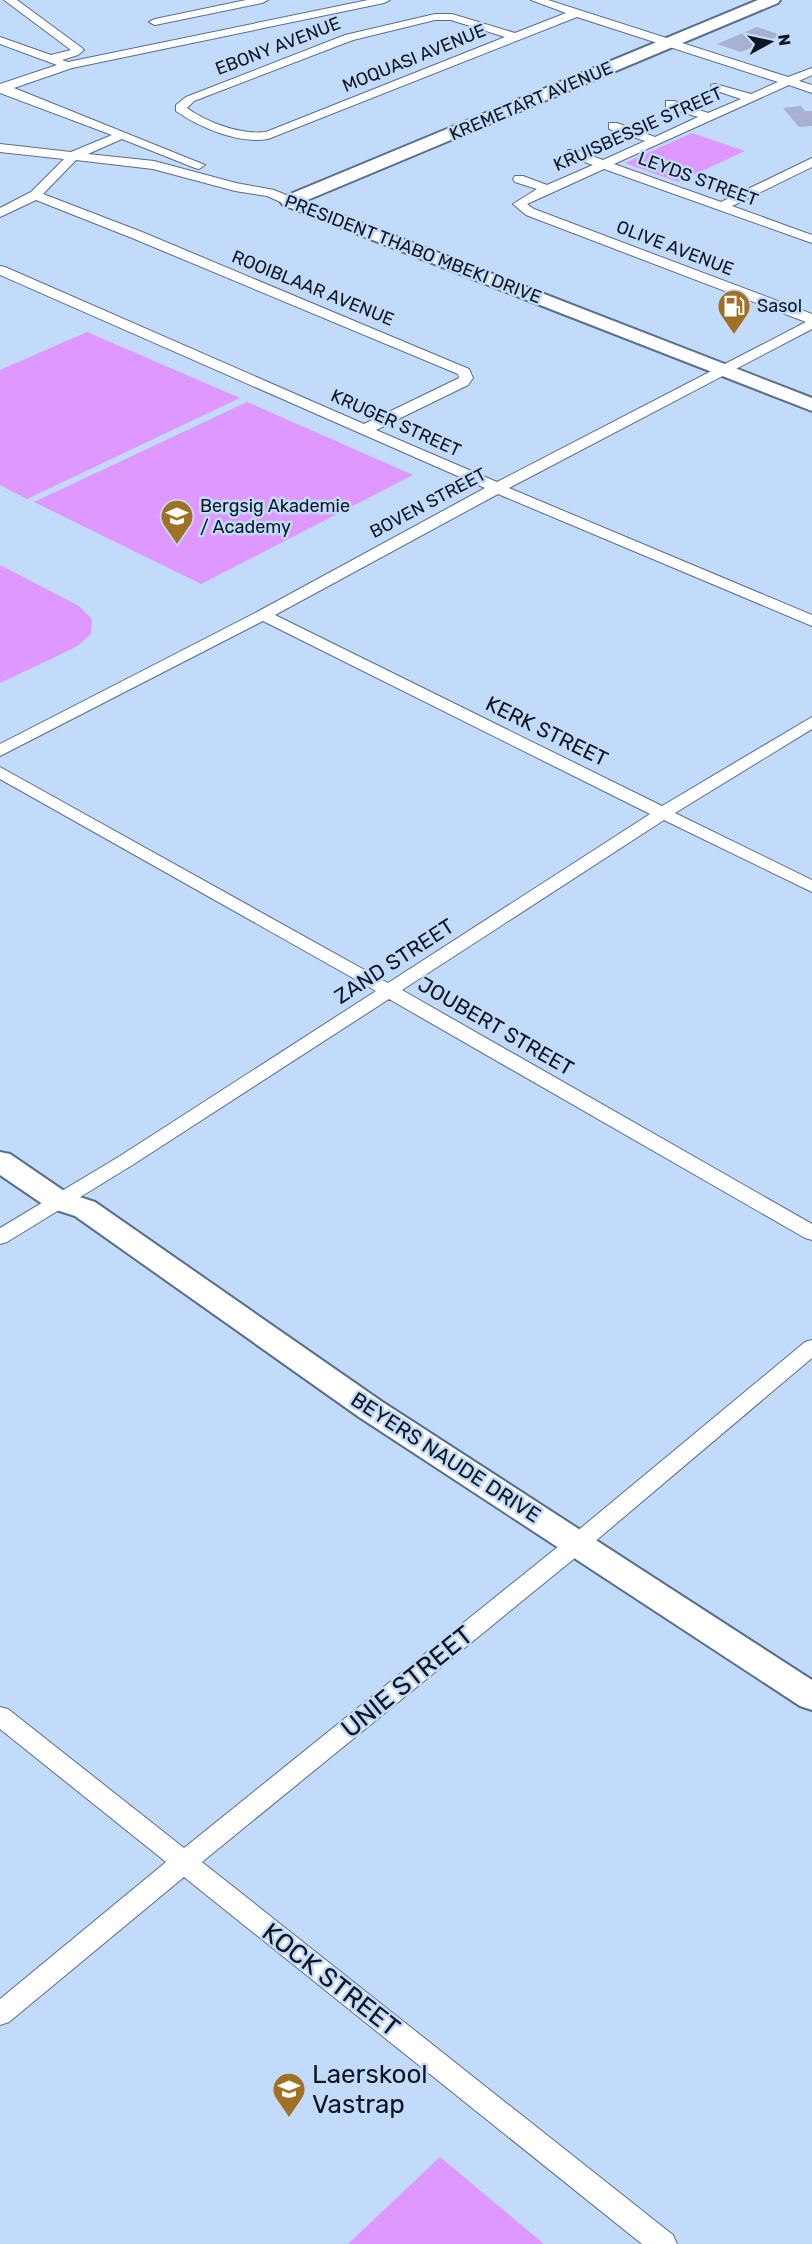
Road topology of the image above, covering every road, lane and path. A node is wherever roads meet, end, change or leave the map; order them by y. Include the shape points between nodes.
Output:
1 (10, 0) edge
2 (262, 0) edge
3 (384, 0) edge
4 (537, 0) edge
5 (772, 0) edge
6 (228, 3) edge
7 (576, 13) junction
8 (155, 22) dead end
9 (261, 26) junction
10 (516, 37) junction
11 (0, 39) edge
12 (669, 43) junction
13 (52, 59) junction
14 (69, 65) junction
15 (812, 71) edge
16 (788, 81) junction
17 (715, 87) dead end
18 (1, 88) edge
19 (812, 89) edge
20 (751, 98) junction
21 (670, 104) dead end
22 (709, 117) junction
23 (613, 126) dead end
24 (122, 135) junction
25 (266, 136) joint
26 (655, 141) junction
27 (0, 148) edge
28 (572, 153) dead end
29 (74, 156) junction
30 (812, 162) edge
31 (603, 164) junction
32 (519, 179) dead end
33 (547, 189) junction
34 (270, 193) junction
35 (35, 195) junction
36 (289, 201) junction
37 (721, 207) junction
38 (525, 209) joint
39 (0, 213) edge
40 (812, 239) edge
41 (0, 270) edge
42 (812, 319) edge
43 (812, 324) edge
44 (723, 370) junction
45 (812, 405) edge
46 (364, 430) junction
47 (497, 488) junction
48 (263, 615) junction
49 (812, 621) edge
50 (812, 722) edge
51 (0, 751) edge
52 (0, 771) edge
53 (663, 813) junction
54 (812, 886) edge
55 (390, 991) junction
56 (0, 1142) edge
57 (0, 1161) edge
58 (72, 1200) junction
59 (812, 1233) edge
60 (0, 1237) edge
61 (812, 1347) edge
62 (578, 1543) junction
63 (812, 1697) edge
64 (0, 1716) edge
65 (183, 1863) junction
66 (0, 2014) edge
67 (663, 2244) edge

1 - 13 street via 78,50
2 - 6 street
3 - 9 street
4 - 7 street
5 - 12 street, KREMETART AVENUE
6 - 8 street
6 - 9 street
7 - 10 street, MOQUASI AVENUE
7 - 12 street
9 - 14 street
10 - 25 street, MOQUASI AVENUE
10 - 25 street, EBONY AVENUE via 452,17 435,17 349,37 190,99 180,108 237,133
11 - 13 street
12 - 16 street
12 - 36 street, KREMETART AVENUE
13 - 14 street
14 - 18 street
15 - 16 street, KRUISBESSIE STREET
16 - 19 street
16 - 20 street, KRUISBESSIE STREET
17 - 20 street
18 - 24 street
20 - 22 street, KRUISBESSIE STREET
21 - 22 street
22 - 26 street, KRUISBESSIE STREET
23 - 26 street
24 - 29 street
24 - 34 street
26 - 31 street, KRUISBESSIE STREET
27 - 29 street, PRESIDENT THABO MBEKI DRIVE
28 - 31 street, LEYDS STREET
29 - 34 street, PRESIDENT THABO MBEKI DRIVE via 161,166
29 - 35 street
30 - 37 street
31 - 33 street, KRUISBESSIE STREET
31 - 37 street, LEYDS STREET
32 - 33 street
33 - 38 street, KRUISBESSIE STREET via 519,204
34 - 36 street, PRESIDENT THABO MBEKI DRIVE
35 - 39 street
35 - 46 street, ROOIBLAAR AVENUE via 464,372 463,382
36 - 44 street, PRESIDENT THABO MBEKI DRIVE
37 - 40 street, LEYDS STREET
38 - 42 street, OLIVE AVENUE
41 - 46 street, KRUGER STREET
43 - 44 street, BOVEN STREET
44 - 45 street, PRESIDENT THABO MBEKI DRIVE
44 - 47 street, BOVEN STREET
46 - 47 street, KRUGER STREET
47 - 48 street, BOVEN STREET
47 - 49 street, KRUGER STREET
48 - 51 street, BOVEN STREET
48 - 53 street, KERK STREET
50 - 53 street, ZAND STREET
52 - 55 street, JOUBERT STREET
53 - 54 street, KERK STREET
53 - 55 street, ZAND STREET
55 - 58 street, ZAND STREET
55 - 59 street, JOUBERT STREET
56 - 58 street, BEYERS NAUDE DRIVE
57 - 58 street, BEYERS NAUDE DRIVE
58 - 60 street, ZAND STREET
58 - 62 street, BEYERS NAUDE DRIVE via 370,1409
61 - 62 street, UNIE STREET
62 - 63 street, BEYERS NAUDE DRIVE
62 - 65 street, UNIE STREET
64 - 65 street, KOCK STREET
65 - 66 street, UNIE STREET
65 - 67 street, KOCK STREET

